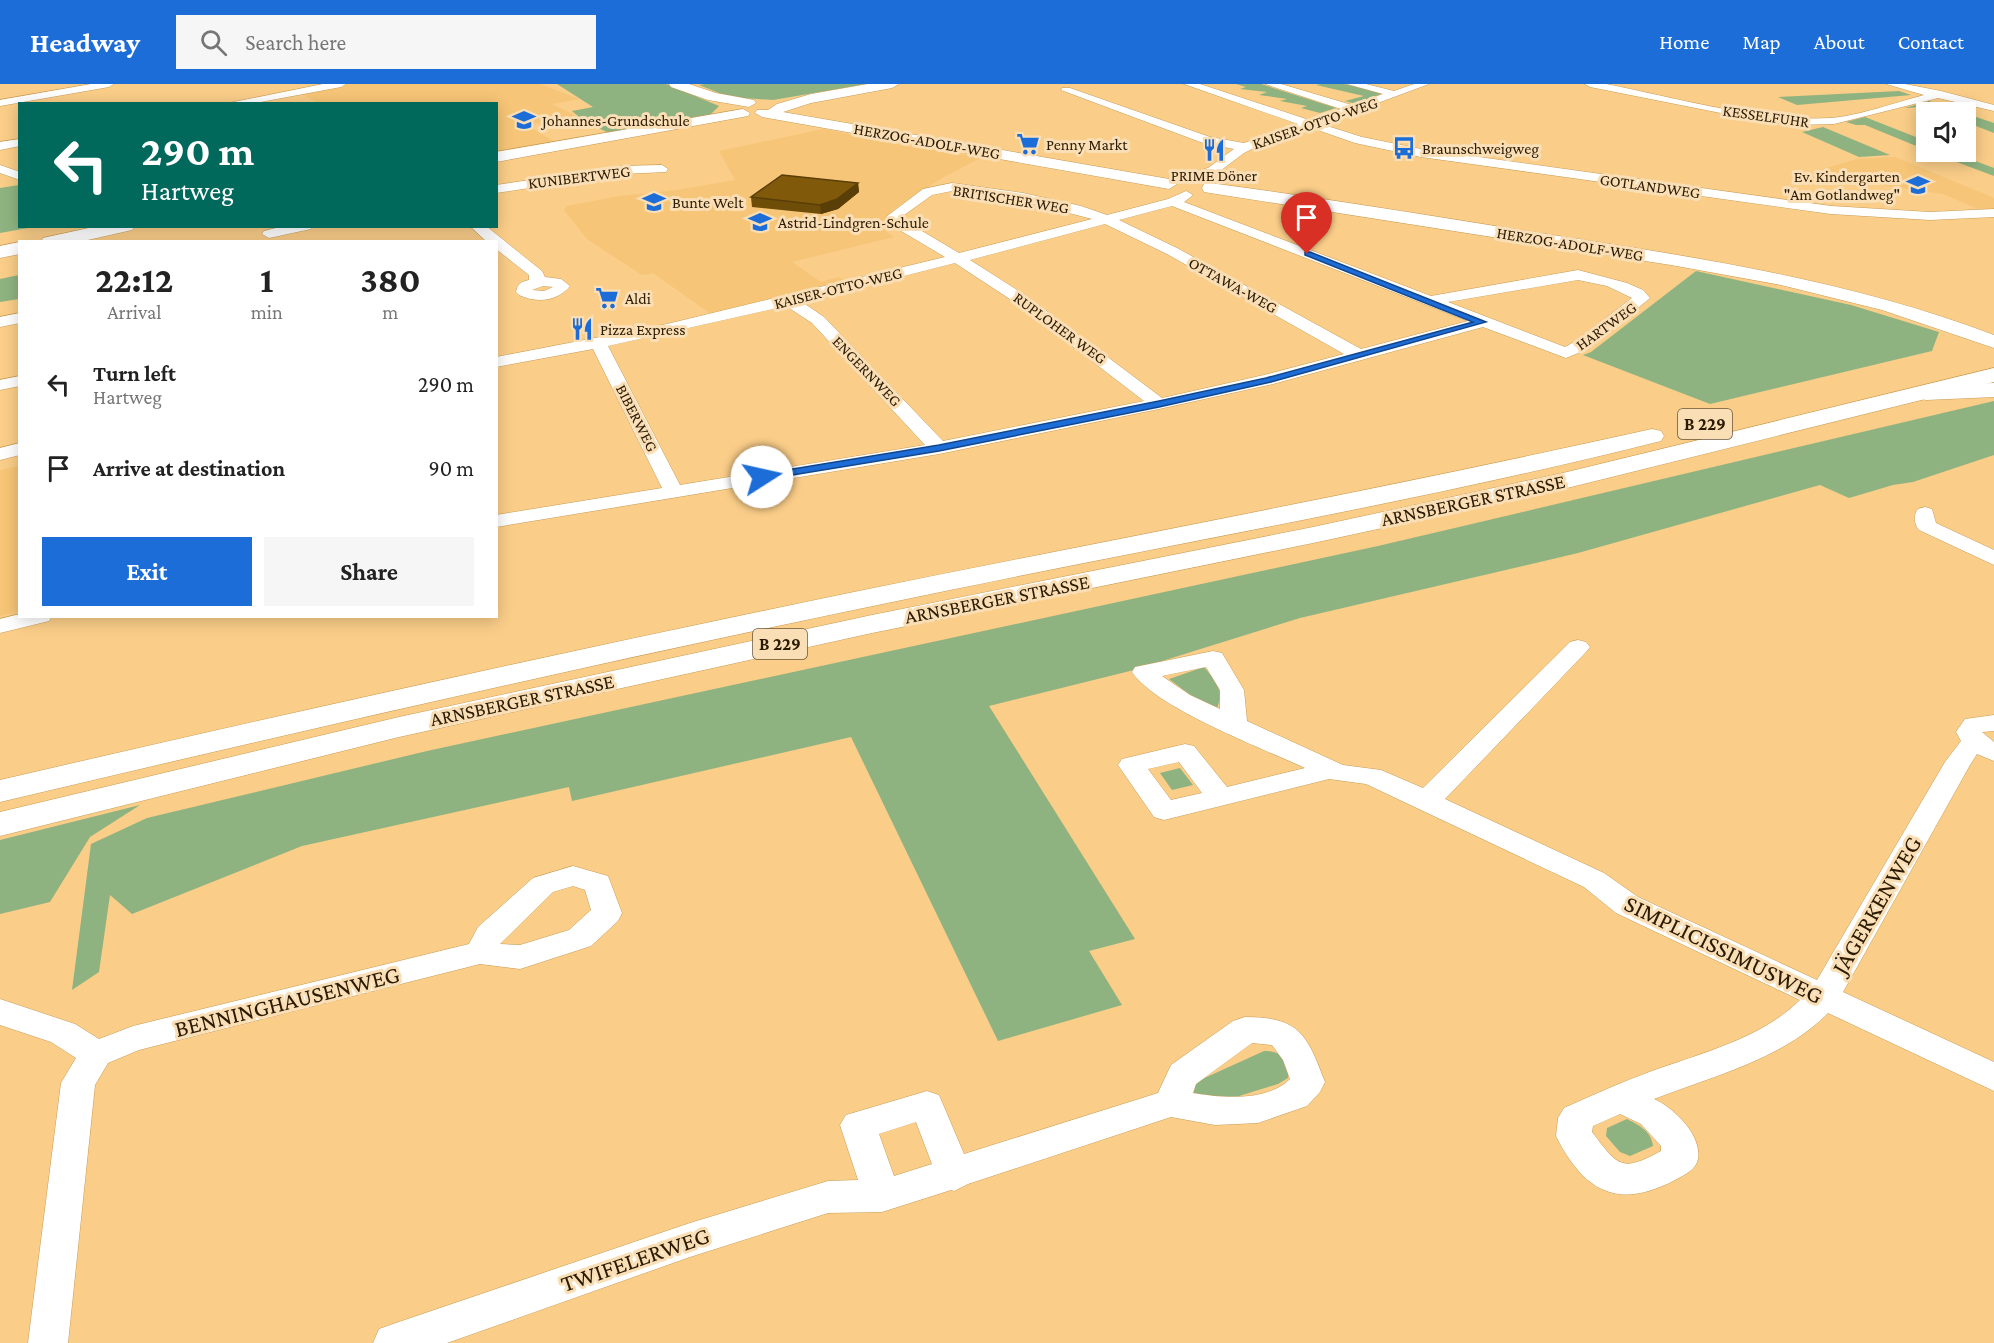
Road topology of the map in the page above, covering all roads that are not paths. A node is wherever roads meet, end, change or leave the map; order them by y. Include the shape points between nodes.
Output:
1 (109, 84) edge
2 (270, 84) edge
3 (341, 84) edge
4 (676, 84) edge
5 (892, 84) edge
6 (1190, 84) edge
7 (1270, 84) edge
8 (1352, 84) edge
9 (1424, 84) edge
10 (1590, 84) edge
11 (1892, 84) edge
12 (1066, 90) dead end
13 (289, 93) junction
14 (1941, 94) junction
15 (1396, 95) junction
16 (240, 102) edge
17 (305, 102) edge
18 (0, 104) edge
19 (756, 108) junction
20 (1994, 108) edge
21 (1353, 110) junction
22 (1311, 124) junction
23 (18, 142) edge
24 (0, 146) edge
25 (1245, 147) junction
26 (498, 157) edge
27 (0, 169) edge
28 (662, 169) dead end
29 (18, 175) edge
30 (18, 182) edge
31 (0, 186) edge
32 (1190, 186) junction
33 (498, 189) edge
34 (1991, 215) edge
35 (1105, 219) junction
36 (107, 228) edge
37 (296, 228) edge
38 (479, 228) edge
39 (79, 231) edge
40 (268, 234) edge
41 (55, 240) edge
42 (494, 240) edge
43 (498, 244) edge
44 (18, 248) edge
45 (0, 252) edge
46 (956, 258) junction
47 (537, 282) dead end
48 (789, 301) junction
49 (1428, 301) junction
50 (1892, 305) junction
51 (18, 318) edge
52 (1964, 319) junction
53 (0, 322) edge
54 (1482, 322) junction
55 (1994, 323) edge
56 (1994, 331) edge
57 (1994, 342) edge
58 (599, 344) junction
59 (1359, 355) junction
60 (1994, 357) edge
61 (498, 362) edge
62 (1994, 375) edge
63 (18, 382) edge
64 (0, 386) edge
65 (1994, 390) edge
66 (1926, 393) junction
67 (1159, 404) junction
68 (939, 448) junction
69 (18, 450) edge
70 (0, 454) edge
71 (674, 492) junction
72 (1925, 513) dead end
73 (498, 521) edge
74 (1994, 558) edge
75 (33, 618) edge
76 (0, 626) edge
77 (1578, 647) dead end
78 (1234, 724) dead end
79 (1987, 739) edge
80 (1332, 770) junction
81 (0, 791) edge
82 (1220, 797) dead end
83 (1425, 800) junction
84 (0, 824) edge
85 (480, 953) dead end
86 (1823, 998) junction
87 (0, 1012) edge
88 (96, 1054) junction
89 (1994, 1077) edge
90 (1620, 1098) dead end
91 (1171, 1103) dead end
92 (954, 1175) junction
93 (882, 1196) junction
94 (48, 1343) edge
95 (393, 1343) edge

1 - 18 street
2 - 13 street
3 - 13 street
4 - 19 main road
5 - 19 main road
6 - 22 street
7 - 21 street
8 - 15 street
9 - 15 street, KAISER-OTTO-WEG
10 - 14 street, KESSELFUHR via 1756,117 1816,123
11 - 14 street
12 - 25 street via 1207,140
13 - 16 street
13 - 17 street
14 - 20 street
15 - 21 street, KAISER-OTTO-WEG
19 - 26 main road
19 - 32 main road, HERZOG-ADOLF-WEG via 803,120
21 - 22 street, KAISER-OTTO-WEG
22 - 25 street, KAISER-OTTO-WEG
22 - 34 street, GOTLANDWEG via 1400,150 1794,206 1895,215
23 - 24 street
25 - 32 street, KAISER-OTTO-WEG
27 - 29 street
28 - 33 street, KUNIBERTWEG via 622,170
30 - 31 street
32 - 35 street, KAISER-OTTO-WEG
32 - 49 street, HARTWEG
32 - 50 main road, HERZOG-ADOLF-WEG via 1690,263 1816,286
35 - 46 street, KAISER-OTTO-WEG
35 - 46 street, BRITISCHER WEG via 1038,200 952,187 928,192 893,217
35 - 59 street, OTTAWA-WEG
36 - 39 main road
37 - 40 street
38 - 42 street
39 - 41 main road
43 - 47 street via 537,274
44 - 45 main road
46 - 48 street, KAISER-OTTO-WEG
46 - 67 street, RUPLOHER WEG via 1022,300
48 - 58 street, KAISER-OTTO-WEG
48 - 68 street, ENGERNWEG via 818,320
49 - 54 street, HARTWEG
49 - 54 street, HARTWEG via 1578,275 1630,290 1642,298 1566,353
50 - 52 main road, HERZOG-ADOLF-WEG
50 - 57 main road, HERZOG-ADOLF-WEG
51 - 53 street
52 - 55 main road
52 - 56 main road, HERZOG-ADOLF-WEG
54 - 59 street
58 - 61 street, KAISER-OTTO-WEG
58 - 71 street, BIBERWEG
59 - 67 street
60 - 81 main road, ARNSBERGER STRASSE / B 229 via 1288,516 856,600 403,696
62 - 66 main road, ARNSBERGER STRASSE / B 229
63 - 64 street
65 - 66 main road
66 - 84 main road, ARNSBERGER STRASSE / B 229 via 1551,484 872,624 399,727
67 - 68 street
68 - 71 street
69 - 70 street
71 - 73 street
72 - 74 street via 1926,526
75 - 76 street
77 - 83 street
78 - 80 street, SIMPLICISSIMUSWEG
79 - 86 street, JÄGERKENWEG via 1958,762
80 - 82 street, SIMPLICISSIMUSWEG
80 - 83 street, SIMPLICISSIMUSWEG via 1371,776
83 - 86 street, SIMPLICISSIMUSWEG via 1594,880 1627,905
85 - 88 street, BENNINGHAUSENWEG via 133,1039
86 - 89 street, SIMPLICISSIMUSWEG
86 - 90 street, JÄGERKENWEG via 1798,1022 1739,1054
87 - 88 street via 63,1033
88 - 94 street via 78,1083
91 - 92 street, TWIFELERWEG
92 - 93 street, TWIFELERWEG
92 - 93 street via 927,1105 858,1125
93 - 95 street, TWIFELERWEG via 828,1197 690,1240

